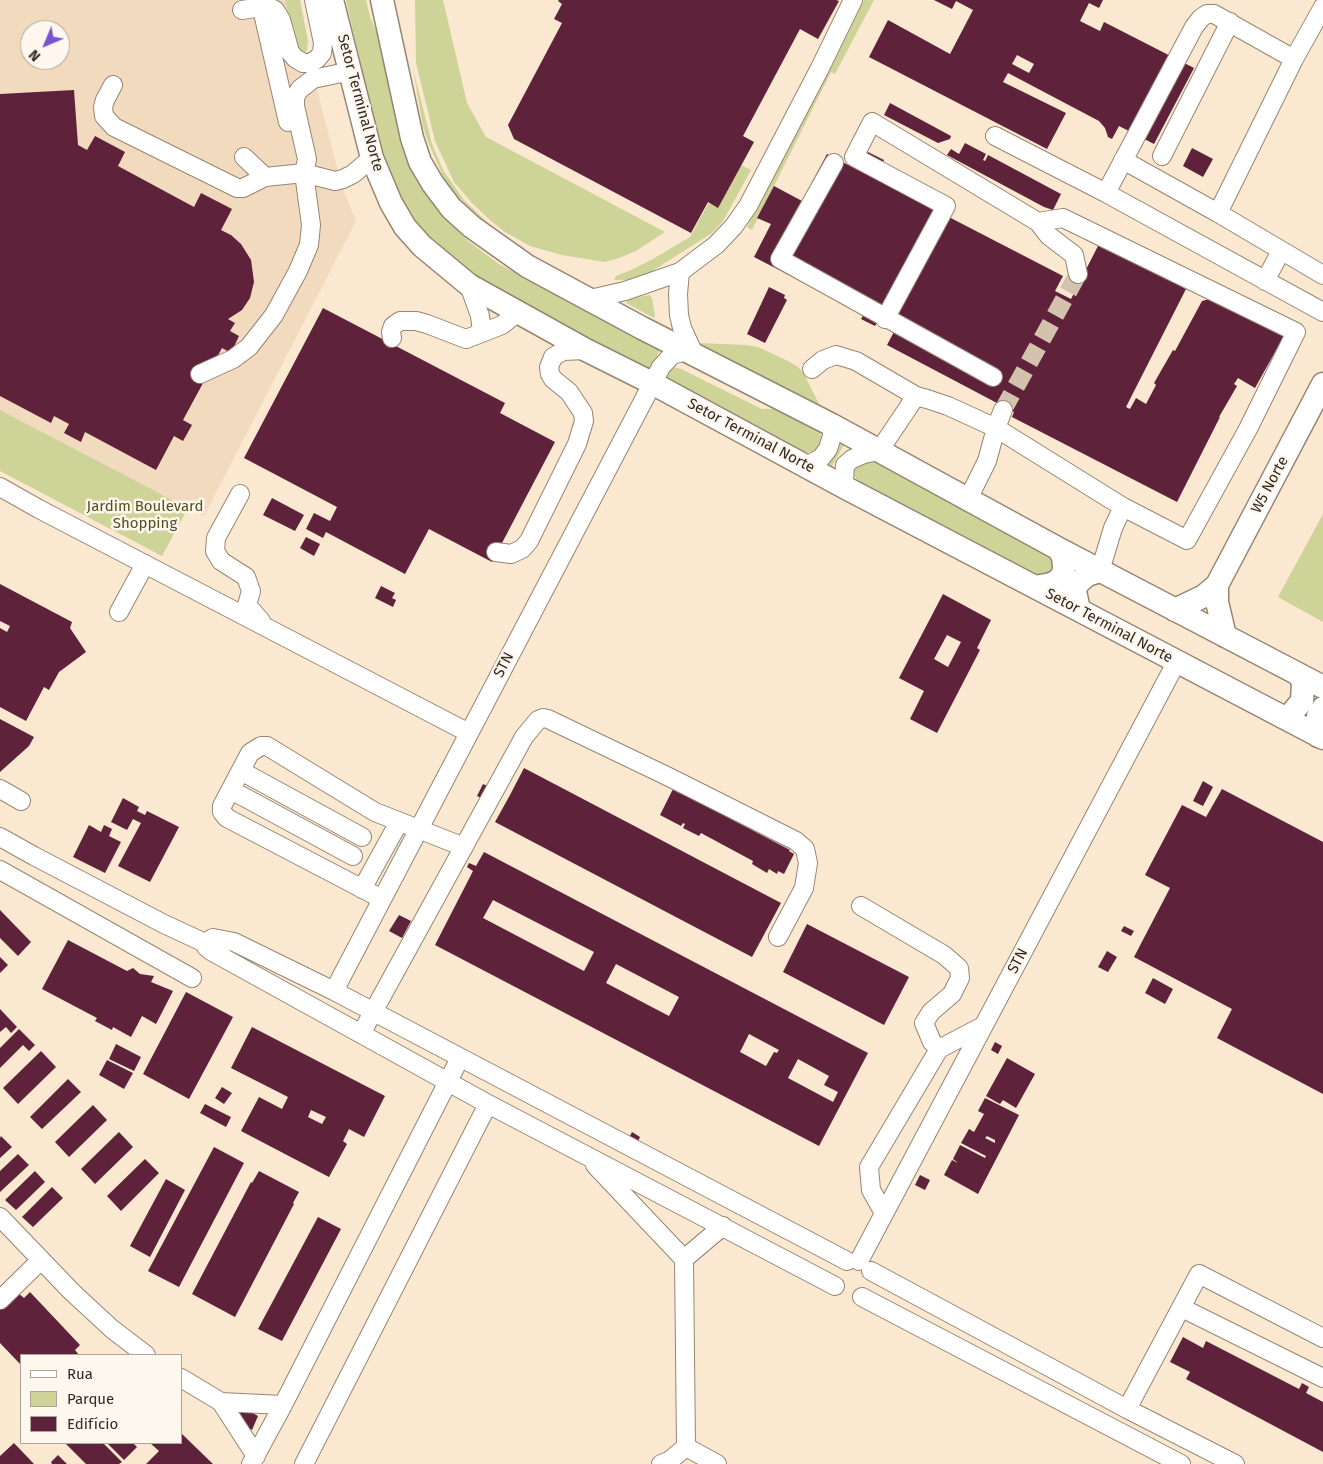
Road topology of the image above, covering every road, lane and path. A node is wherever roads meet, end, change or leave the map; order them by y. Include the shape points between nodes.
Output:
1 (314, 0) edge
2 (332, 0) edge
3 (382, 0) edge
4 (853, 0) edge
5 (261, 3) edge
6 (242, 10) dead end
7 (1322, 12) edge
8 (1230, 22) junction
9 (1294, 59) junction
10 (351, 71) junction
11 (113, 86) dead end
12 (995, 136) dead end
13 (1162, 156) dead end
14 (244, 157) dead end
15 (372, 158) junction
16 (1123, 160) junction
17 (834, 163) dead end
18 (301, 174) junction
19 (265, 177) junction
20 (1106, 192) junction
21 (1218, 213) junction
22 (1038, 222) junction
23 (1281, 252) junction
24 (680, 272) junction
25 (1078, 274) dead end
26 (1323, 275) edge
27 (1265, 281) junction
28 (469, 285) junction
29 (590, 299) junction
30 (1323, 312) edge
31 (517, 313) junction
32 (885, 319) junction
33 (482, 332) junction
34 (392, 338) dead end
35 (586, 350) junction
36 (691, 353) junction
37 (812, 369) dead end
38 (200, 374) dead end
39 (994, 378) dead end
40 (652, 383) junction
41 (1323, 384) edge
42 (916, 396) junction
43 (1003, 410) tunnel mouth
44 (832, 425) junction
45 (996, 428) junction
46 (880, 451) junction
47 (806, 466) junction
48 (0, 487) edge
49 (846, 488) junction
50 (240, 494) dead end
51 (968, 499) junction
52 (1123, 507) junction
53 (1059, 549) junction
54 (496, 552) dead end
55 (140, 561) junction
56 (1100, 571) junction
57 (1218, 585) junction
58 (1035, 587) junction
59 (216, 601) junction
60 (247, 606) junction
61 (114, 610) dead end
62 (1079, 610) junction
63 (1175, 610) junction
64 (266, 627) junction
65 (1225, 636) junction
66 (1176, 661) junction
67 (1300, 676) junction
68 (1323, 687) edge
69 (1323, 708) edge
70 (1283, 717) junction
71 (469, 733) junction
72 (1321, 737) edge
73 (241, 771) junction
74 (0, 789) edge
75 (231, 790) junction
76 (21, 801) dead end
77 (376, 812) junction
78 (399, 822) junction
79 (418, 829) junction
80 (0, 837) edge
81 (362, 837) junction
82 (464, 847) junction
83 (353, 856) junction
84 (0, 870) edge
85 (342, 878) junction
86 (362, 889) junction
87 (382, 899) junction
88 (861, 906) dead end
89 (778, 937) dead end
90 (205, 943) junction
91 (192, 978) dead end
92 (334, 991) junction
93 (374, 1012) junction
94 (983, 1026) junction
95 (361, 1034) junction
96 (939, 1049) junction
97 (460, 1058) junction
98 (447, 1081) junction
99 (488, 1104) junction
100 (587, 1156) junction
101 (884, 1213) junction
102 (0, 1216) edge
103 (723, 1226) junction
104 (684, 1259) junction
105 (41, 1260) junction
106 (859, 1265) junction
107 (835, 1286) junction
108 (862, 1297) junction
109 (0, 1300) edge
110 (1182, 1308) junction
111 (1323, 1338) edge
112 (145, 1354) edge
113 (1323, 1378) edge
114 (182, 1379) edge
115 (221, 1402) junction
116 (283, 1405) junction
117 (1127, 1409) junction
118 (686, 1447) junction
119 (253, 1460) edge
120 (304, 1464) edge
121 (661, 1464) edge
122 (717, 1464) edge
123 (1181, 1464) edge
124 (1235, 1464) edge

1 - 5 street via 323,43 322,53 310,63 303,63 290,52 281,20 275,10
2 - 10 main road, Setor Terminal Norte
3 - 29 main road via 412,138 420,162 433,184 451,208 472,227 527,266
4 - 24 street via 748,206 716,245
5 - 6 street
5 - 18 street
7 - 9 street
8 - 9 street
8 - 13 street
8 - 16 street via 1207,14 1194,27
9 - 21 street
10 - 15 main road, Setor Terminal Norte
10 - 18 street via 313,79 295,97 307,159
11 - 19 street via 103,107 104,116 114,127 237,188
12 - 20 street
14 - 19 street
15 - 18 street via 343,179 334,181
15 - 28 main road, Setor Terminal Norte via 405,227 422,246
16 - 20 street
16 - 21 street
17 - 32 street via 780,259
18 - 19 street
18 - 38 street via 311,225 310,245 298,271 274,314 249,347 233,359
20 - 27 street
21 - 23 street
22 - 25 street via 1049,236 1074,256
22 - 32 street via 872,122 854,158 946,206
22 - 52 street via 1063,218 1296,332 1248,429 1187,540
23 - 26 street
23 - 27 street
24 - 29 street
24 - 36 street via 678,315
27 - 30 street
28 - 31 main road, Setor Terminal Norte
28 - 33 street
29 - 36 main road
31 - 33 street via 502,325
31 - 35 main road, Setor Terminal Norte
32 - 39 street
33 - 34 street via 466,339 427,324 400,321 393,326
35 - 40 main road, Setor Terminal Norte
35 - 54 street via 563,351 553,357 549,367 553,379 569,392 583,413 584,421 577,444 529,541 511,554
36 - 40 street, STN via 672,355 665,360
36 - 44 main road
37 - 42 street via 836,355 856,361
40 - 47 main road, Setor Terminal Norte
40 - 71 street, STN
41 - 57 main road, W5 Norte
42 - 45 street via 948,406
42 - 46 street
43 - 45 street
44 - 46 main road
44 - 47 street via 828,449 821,458
45 - 51 street via 986,461
45 - 52 street
46 - 49 street via 864,454 845,465
46 - 51 main road
47 - 49 main road, Setor Terminal Norte
48 - 55 street
49 - 58 main road, Setor Terminal Norte
50 - 60 street via 216,538 215,551 221,561 246,578 251,591
51 - 53 main road
52 - 56 street
53 - 56 main road
53 - 58 main road via 1063,557 1062,575 1058,581
55 - 59 street
55 - 61 street
56 - 62 main road via 1087,575 1077,584
56 - 63 main road
57 - 63 main road, W5 Norte
57 - 65 main road, W5 Norte via 1217,602
58 - 62 main road, Setor Terminal Norte
59 - 60 street via 229,600
59 - 64 street
60 - 64 street
62 - 66 main road, Setor Terminal Norte
63 - 65 main road
64 - 71 street
65 - 67 main road
66 - 70 main road, Setor Terminal Norte
66 - 94 street, STN
67 - 68 main road
67 - 70 main road via 1304,684 1302,701 1291,714
69 - 72 main road via 1317,726
70 - 72 main road, Setor Terminal Norte
71 - 79 street, STN
73 - 75 street
73 - 77 street via 250,752 267,746
73 - 81 street
74 - 76 street
75 - 83 street
75 - 85 street via 222,806 227,818
77 - 78 street
77 - 81 street
78 - 79 street
78 - 86 street
79 - 82 street
79 - 87 street, STN
80 - 90 street via 155,920
81 - 83 street
82 - 89 street via 524,737 538,720 548,719 796,841 805,849 808,863 804,888
82 - 93 street
83 - 85 street
84 - 91 street
85 - 86 street
86 - 87 street
87 - 92 street, STN
88 - 96 street via 944,955 959,968 960,978 952,994 931,1012 924,1023 932,1042
90 - 92 street via 213,938 234,942
90 - 95 street via 211,951
92 - 93 street
93 - 95 street
93 - 97 street
94 - 96 street
94 - 101 street, STN
95 - 98 street
96 - 101 street via 869,1167 871,1190
97 - 98 street
97 - 106 street
98 - 99 street
98 - 116 street
99 - 100 street
99 - 120 street
100 - 103 street
100 - 104 street
101 - 106 street, STN
102 - 105 street
103 - 104 street
103 - 107 street
104 - 118 street
105 - 109 street
105 - 112 street via 112,1329
106 - 107 street via 838,1268
106 - 108 street via 873,1277 870,1289
106 - 117 street
107 - 108 street via 849,1298
108 - 123 street
110 - 111 street via 1200,1274
110 - 113 street
110 - 117 street
114 - 115 street
115 - 116 street
115 - 119 street
116 - 119 street
117 - 124 street
118 - 121 street
118 - 122 street

